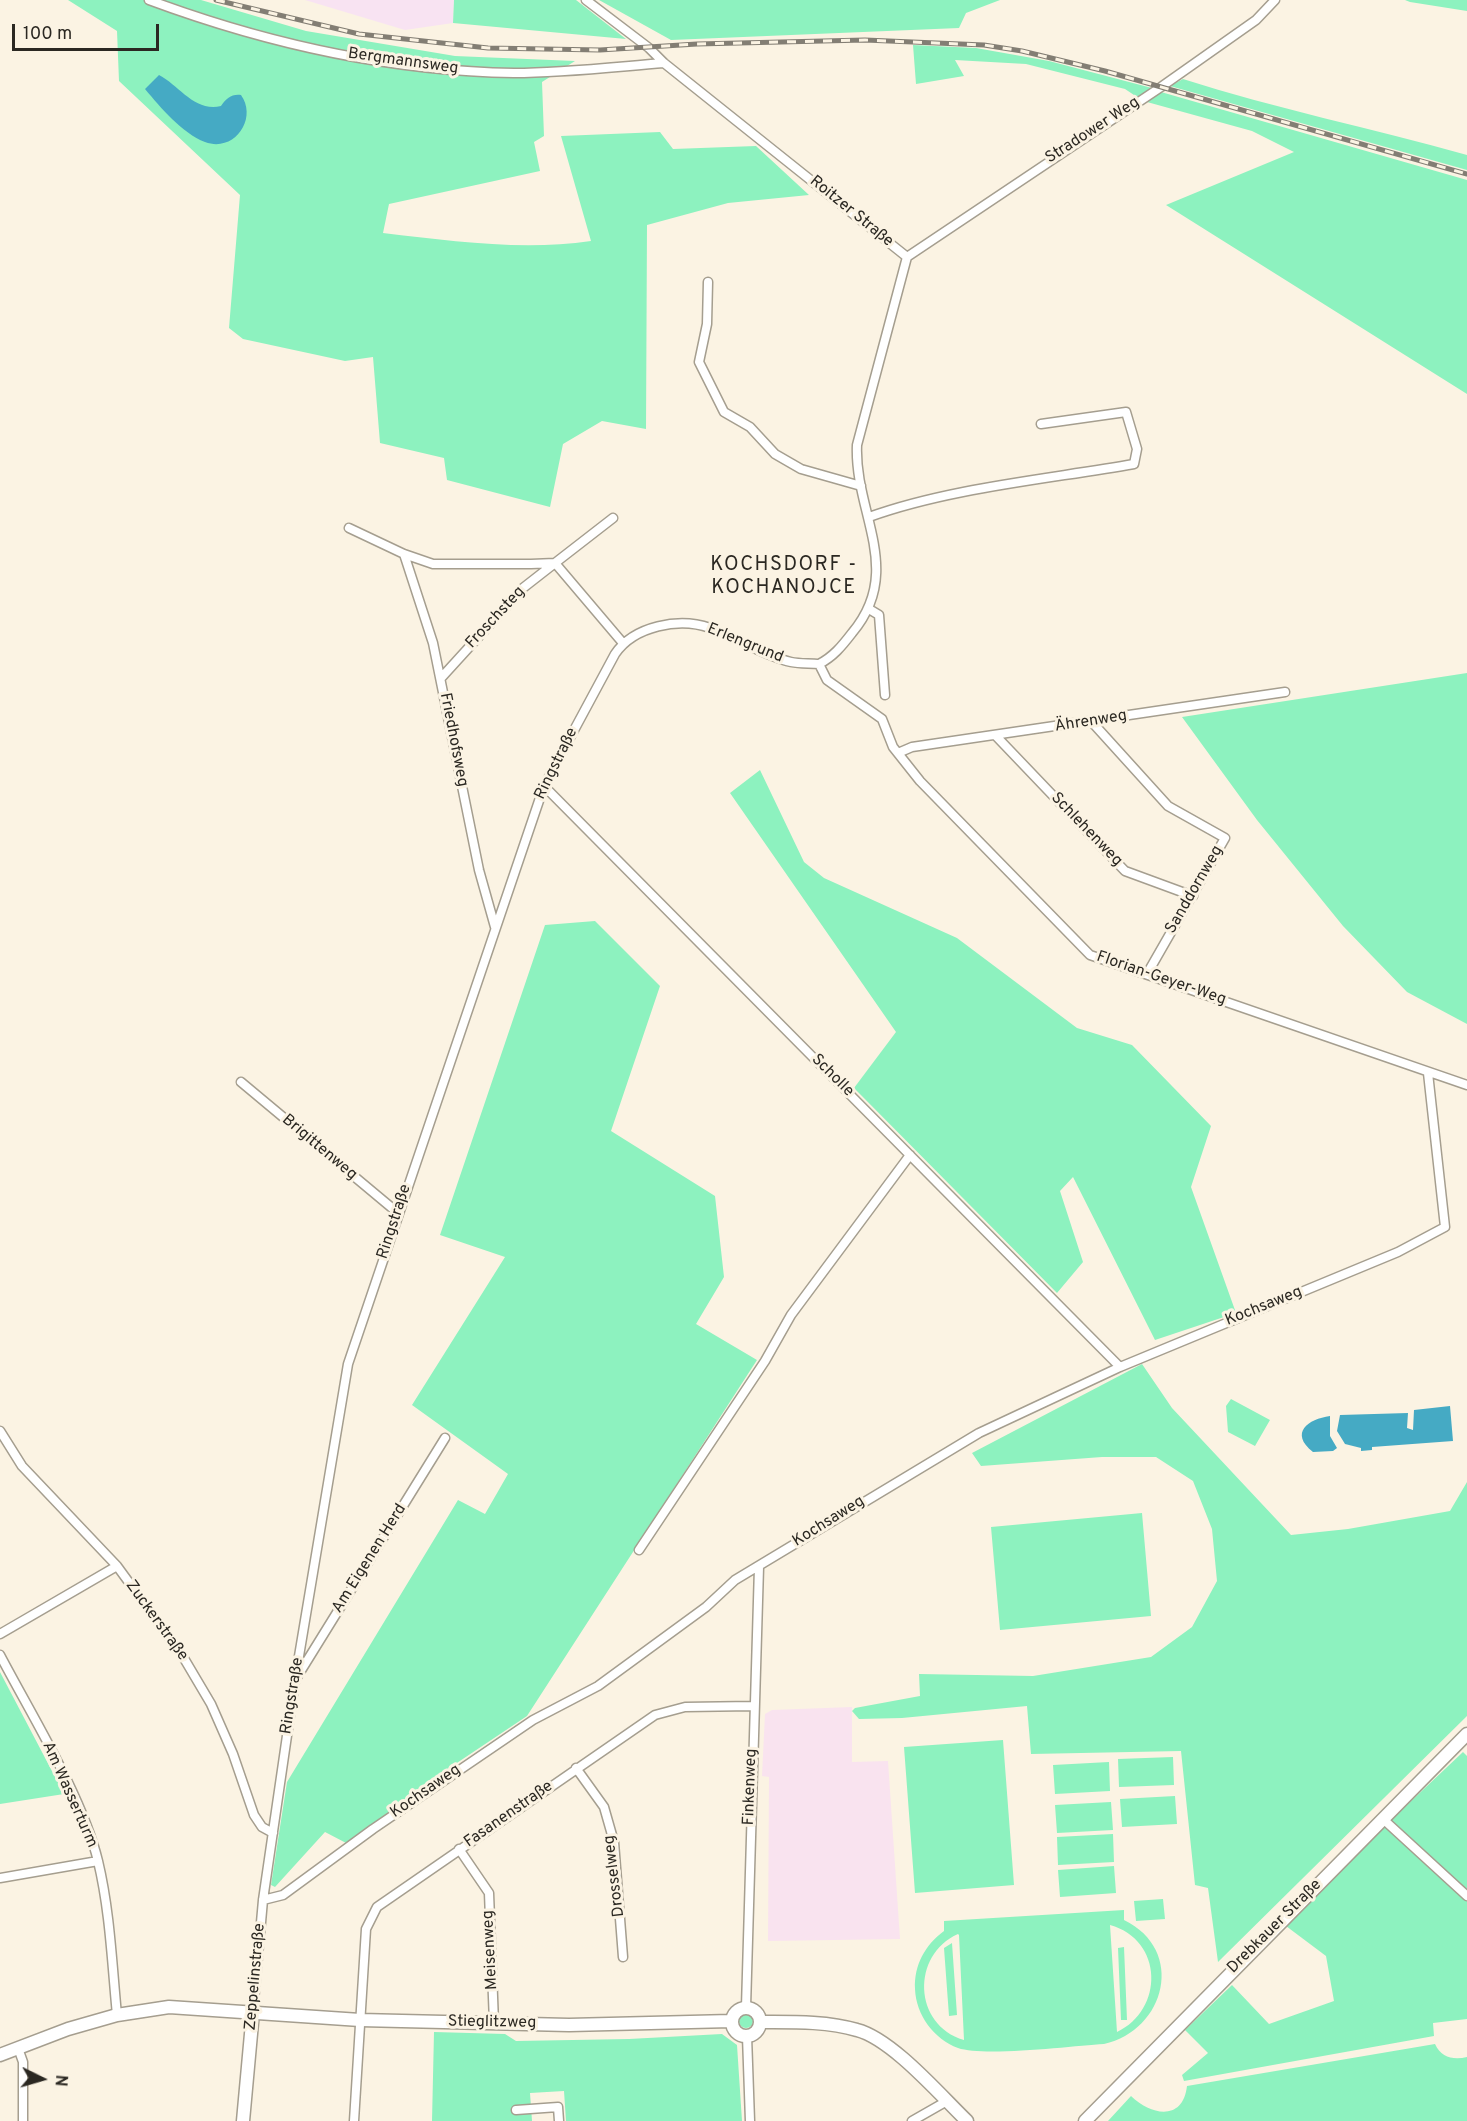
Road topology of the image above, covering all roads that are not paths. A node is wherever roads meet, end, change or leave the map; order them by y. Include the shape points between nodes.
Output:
1 (149, 0) edge
2 (586, 0) edge
3 (1275, 0) edge
4 (664, 63) junction
5 (907, 257) junction
6 (708, 282) dead end
7 (1041, 424) dead end
8 (861, 486) junction
9 (869, 517) junction
10 (613, 518) dead end
11 (349, 528) dead end
12 (404, 554) junction
13 (555, 563) junction
14 (869, 609) junction
15 (622, 642) junction
16 (819, 664) junction
17 (441, 678) junction
18 (1285, 692) dead end
19 (885, 695) dead end
20 (1091, 721) junction
21 (996, 736) junction
22 (898, 753) junction
23 (544, 786) junction
24 (1193, 896) junction
25 (495, 927) junction
26 (1147, 974) junction
27 (1428, 1073) junction
28 (241, 1082) dead end
29 (1467, 1085) edge
30 (910, 1155) junction
31 (398, 1213) junction
32 (1120, 1367) junction
33 (0, 1431) edge
34 (445, 1438) dead end
35 (639, 1550) dead end
36 (117, 1566) junction
37 (759, 1568) junction
38 (0, 1634) edge
39 (0, 1655) edge
40 (295, 1680) junction
41 (753, 1706) junction
42 (1467, 1734) edge
43 (576, 1768) junction
44 (1383, 1819) junction
45 (273, 1833) junction
46 (459, 1849) junction
47 (98, 1861) junction
48 (0, 1878) edge
49 (1467, 1896) edge
50 (263, 1900) junction
51 (623, 1957) dead end
52 (746, 2007) junction
53 (253, 2012) junction
54 (117, 2015) junction
55 (360, 2020) junction
56 (731, 2021) junction
57 (760, 2022) junction
58 (494, 2023) junction
59 (747, 2036) junction
60 (18, 2048) junction
61 (0, 2055) edge
62 (946, 2101) junction
63 (516, 2110) dead end
64 (23, 2121) edge
65 (243, 2121) edge
66 (354, 2121) edge
67 (559, 2121) edge
68 (750, 2121) edge
69 (912, 2121) edge
70 (967, 2121) edge
71 (1085, 2121) edge

1 - 4 street, Bergmannsweg via 259,35 409,64 513,73
2 - 4 street, Roitzer Straße
3 - 5 street, Stradower Weg via 1256,20 1161,87
4 - 5 street, Roitzer Straße
5 - 8 street, Roitzer Straße via 857,445 856,469
6 - 8 street via 707,324 699,362 724,412 750,427 775,454 801,469
7 - 9 street via 1126,412 1137,449 1134,464 947,496 898,506
8 - 9 street, Roitzer Straße
9 - 14 street, Roitzer Straße via 878,571
10 - 13 street
11 - 12 street
12 - 13 street via 433,564
12 - 17 street, Friedhofsweg
13 - 15 street
13 - 17 street, Froschsteg via 523,588
14 - 16 street, Roitzer Straße via 839,650
14 - 19 street via 879,615
15 - 16 street, Erlengrund via 644,629 663,625 708,627 790,662
15 - 23 street, Ringstraße
16 - 22 street, Florian-Geyer-Weg via 827,680 882,719
17 - 25 street, Friedhofsweg via 479,870
18 - 20 street, Ährenweg
20 - 21 street, Ährenweg
20 - 24 street, Sanddornweg via 1168,806 1225,838
21 - 22 street, Ährenweg via 912,747
21 - 24 street, Schlehenweg via 1125,871
22 - 26 street, Florian-Geyer-Weg via 920,781 1090,955
23 - 25 street, Ringstraße
23 - 30 street, Scholle
24 - 26 street, Sanddornweg
25 - 31 street, Ringstraße
26 - 27 street, Florian-Geyer-Weg
27 - 29 street, Florian-Geyer-Weg
27 - 32 street, Kochsaweg via 1444,1227 1398,1252
28 - 31 street, Brigittenweg
30 - 32 street, Scholle
30 - 35 street via 791,1315 765,1361
31 - 40 street, Ringstraße via 348,1364
32 - 37 street, Kochsaweg via 979,1433 826,1523
33 - 36 street, Zuckerstraße via 28,1472
34 - 40 street, Am Eigenen Herd
36 - 38 street
36 - 45 street, Zuckerstraße via 182,1655 211,1704 254,1815 262,1827
37 - 41 street, Finkenweg
37 - 50 street, Kochsaweg via 735,1580 706,1607 598,1686 533,1720 373,1828 283,1895
39 - 47 street, Am Wasserturm via 59,1768
40 - 45 street, Ringstraße
41 - 43 street, Fasanenstraße via 668,1709
41 - 52 street, Finkenweg
42 - 44 street, Drebkauer Straße
43 - 46 street, Fasanenstraße
43 - 51 street, Drosselweg via 604,1807 614,1842
44 - 49 street
44 - 71 street, Drebkauer Straße
45 - 50 street, Zeppelinstraße
46 - 55 street, Fasanenstraße via 377,1907 366,1929
46 - 58 street, Meisenweg via 489,1893
47 - 48 street
47 - 54 street, Am Wasserturm
50 - 53 street, Zeppelinstraße
52 - 56 street via 737,2010
52 - 57 street via 754,2010
53 - 54 street, Stieglitzweg via 169,2007
53 - 55 street, Stieglitzweg
53 - 65 street, Zeppelinstraße
54 - 60 street, Stieglitzweg
55 - 58 street, Stieglitzweg
55 - 66 street, Fasanenstraße
56 - 58 street, Stieglitzweg
56 - 59 street via 734,2030
57 - 59 street via 755,2033
57 - 62 street via 859,2030 889,2047
59 - 68 street
60 - 61 street, Stieglitzweg
60 - 64 street via 23,2062
62 - 69 street
62 - 70 street
63 - 67 street via 558,2107

